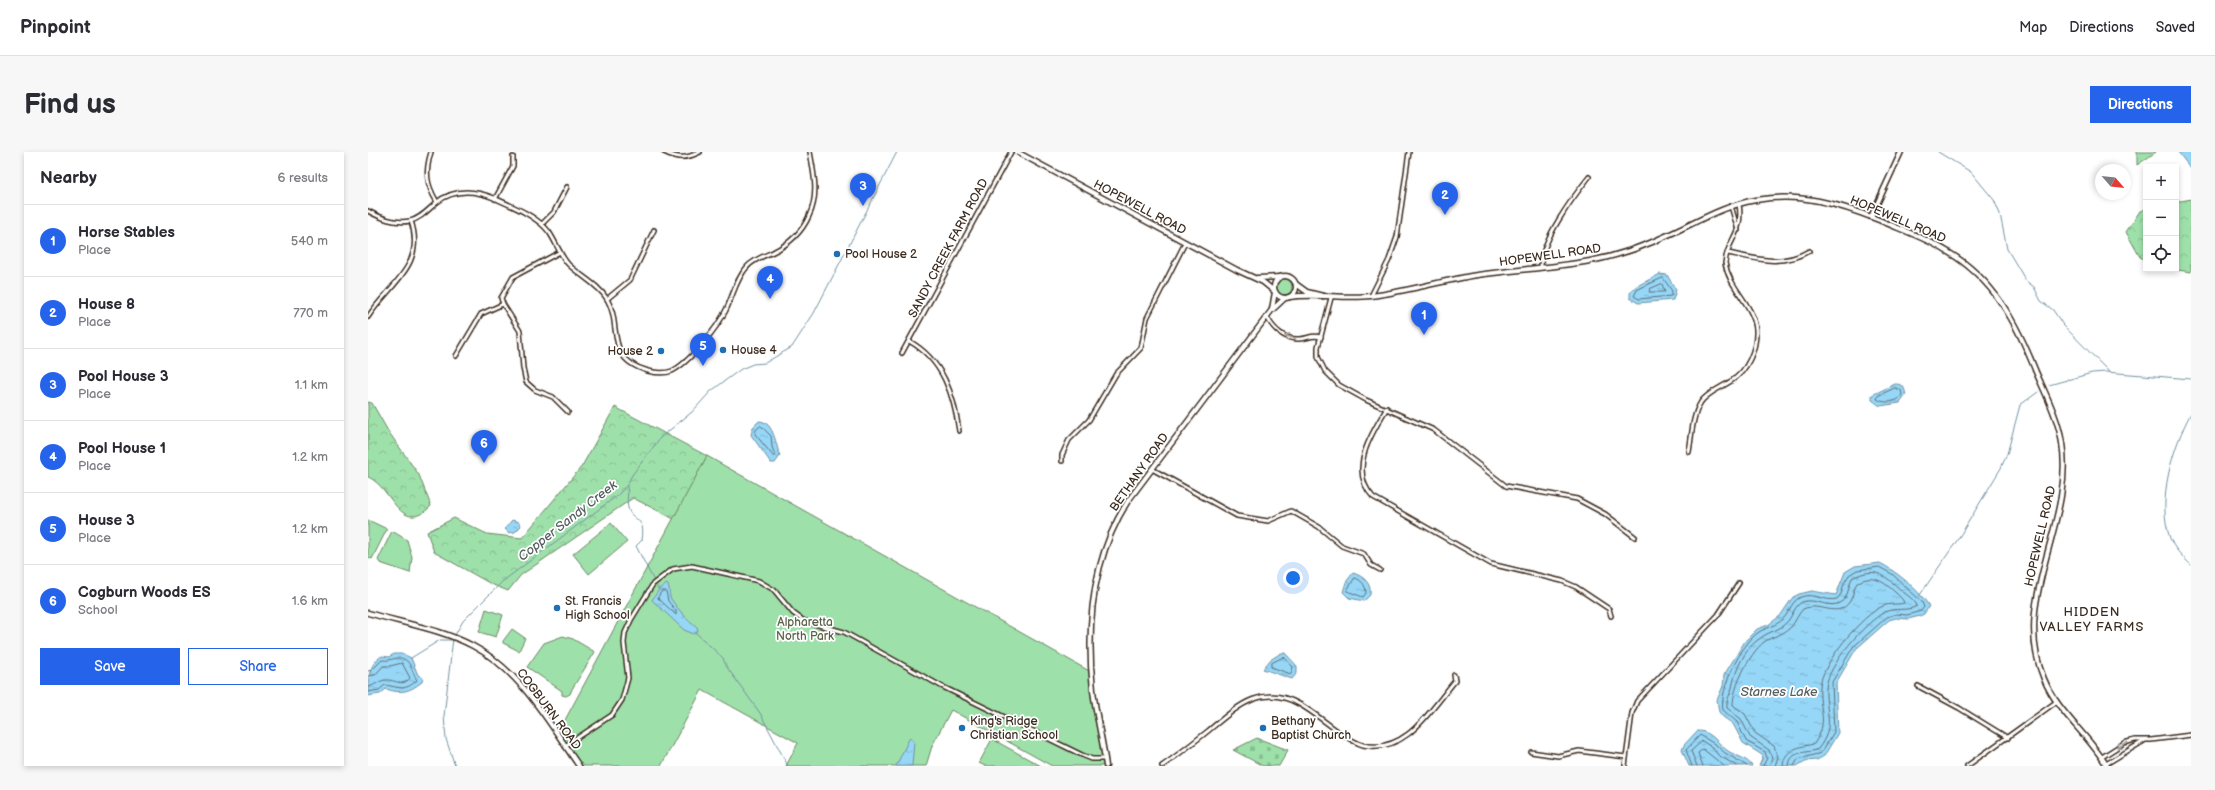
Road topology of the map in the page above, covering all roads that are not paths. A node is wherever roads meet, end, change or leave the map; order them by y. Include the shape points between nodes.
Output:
1 (430, 152) edge
2 (664, 152) edge
3 (700, 152) edge
4 (810, 152) edge
5 (1011, 152) edge
6 (1017, 152) edge
7 (1409, 152) edge
8 (1901, 152) edge
9 (513, 157) dead end
10 (1589, 178) dead end
11 (567, 187) dead end
12 (495, 199) junction
13 (437, 202) junction
14 (1739, 204) junction
15 (1731, 206) junction
16 (368, 211) edge
17 (1871, 217) junction
18 (411, 221) junction
19 (542, 224) junction
20 (654, 230) dead end
21 (1738, 230) junction
22 (1185, 243) junction
23 (1809, 251) dead end
24 (560, 252) junction
25 (1728, 253) junction
26 (1541, 267) junction
27 (1282, 276) junction
28 (1255, 277) junction
29 (1294, 282) junction
30 (1274, 292) junction
31 (1371, 296) junction
32 (1326, 297) junction
33 (1287, 298) junction
34 (1331, 298) junction
35 (607, 299) junction
36 (503, 304) junction
37 (1271, 311) junction
38 (368, 317) edge
39 (1267, 317) junction
40 (1321, 337) junction
41 (909, 341) junction
42 (902, 353) dead end
43 (456, 356) dead end
44 (1387, 408) junction
45 (568, 412) dead end
46 (959, 431) dead end
47 (1689, 452) dead end
48 (1062, 461) dead end
49 (1152, 469) junction
50 (1635, 537) dead end
51 (1380, 570) dead end
52 (1739, 583) dead end
53 (368, 613) edge
54 (1611, 616) dead end
55 (1454, 675) dead end
56 (1918, 686) dead end
57 (2056, 702) junction
58 (2191, 735) edge
59 (2008, 738) junction
60 (2145, 740) junction
61 (565, 746) junction
62 (1531, 752) dead end
63 (1626, 757) junction
64 (2102, 757) junction
65 (1105, 759) junction
66 (2107, 765) edge
67 (579, 766) edge
68 (1106, 766) edge
69 (1162, 766) edge
70 (1625, 766) edge
71 (1967, 766) edge

1 - 13 street via 427,182
2 - 3 street via 683,159
4 - 35 street via 815,191 807,220 787,243 755,260 746,268 716,327 675,369 663,373 646,370 623,355 616,343
5 - 41 street, SANDY CREEK FARM ROAD
6 - 22 street, HOPEWELL ROAD
7 - 31 street via 1397,237
8 - 17 street
9 - 12 street via 513,166
10 - 26 street via 1563,214 1542,258
11 - 19 street via 554,212
12 - 13 street via 481,193 466,192 451,195
12 - 19 street
13 - 18 street
14 - 15 street, HOPEWELL ROAD
14 - 17 street, HOPEWELL ROAD via 1772,198 1805,198 1828,202
14 - 21 street via 1741,218
15 - 21 street
15 - 26 street, HOPEWELL ROAD via 1630,250 1592,260
16 - 18 street via 386,220
17 - 57 street, HOPEWELL ROAD via 1948,251 1971,268 1991,288 2017,327 2054,416 2062,447 2063,480 2038,591 2034,631 2040,668
18 - 38 street via 416,240 412,260
19 - 24 street
20 - 35 street via 630,280
21 - 25 street
22 - 28 street, HOPEWELL ROAD
22 - 48 street via 1146,318 1141,348 1116,374 1089,420 1069,440
23 - 25 street via 1797,257 1775,262
24 - 35 street via 567,263
24 - 36 street via 514,277 503,292
25 - 47 street via 1726,267 1732,285 1753,316 1755,342 1742,373 1709,394 1701,403 1694,419
26 - 31 street, HOPEWELL ROAD via 1471,276
27 - 28 street, HOPEWELL ROAD
27 - 29 street via 1289,277
27 - 30 street via 1274,284
28 - 30 street, HOPEWELL ROAD via 1271,286
29 - 32 street, HOPEWELL ROAD via 1300,288
29 - 33 street via 1294,292
30 - 33 street via 1279,297
30 - 37 street, BETHANY ROAD
31 - 34 street, HOPEWELL ROAD
32 - 33 street, HOPEWELL ROAD
32 - 34 street, HOPEWELL ROAD
33 - 37 street, BETHANY ROAD
34 - 40 street
36 - 43 street via 481,314
36 - 45 street via 520,331 522,368 526,382 535,390 552,397
37 - 39 street, BETHANY ROAD
40 -> 39 street via 1312,335 1297,340 1281,334
39 - 49 street, BETHANY ROAD
40 - 44 street via 1318,357 1331,379 1344,389
41 - 42 street, SANDY CREEK FARM ROAD
41 - 46 street via 926,353 940,369 953,396
44 - 50 street via 1434,430 1506,486 1577,500 1605,514
44 - 54 street via 1361,463 1362,478 1373,497 1482,560 1576,587 1609,609
49 - 51 street via 1237,516 1268,521 1291,511 1319,527 1342,546 1364,554 1371,564
49 - 65 street, BETHANY ROAD via 1114,527 1100,563 1094,588 1091,626 1092,679
52 - 63 street via 1718,615 1637,701 1632,713
53 - 61 street, COGBURN ROAD via 458,639 492,657 522,685
55 - 69 street via 1455,681 1411,732 1390,745 1363,746 1296,702 1280,697 1262,697 1236,708
56 - 59 street
57 - 59 street
57 - 64 street, HOPEWELL ROAD
58 - 60 street
59 - 71 street
60 -> 64 street via 2124,743
60 - 66 street
61 - 65 street via 612,715 622,700 628,678 624,643 626,633 631,620 654,584 672,569 692,566 759,581 774,590 792,612 804,621 844,632 941,686 1082,755 1092,759
61 - 67 street, COGBURN ROAD
62 - 63 street via 1558,756 1579,751
63 - 70 street
64 - 66 street, HOPEWELL ROAD
65 - 68 street, BETHANY ROAD

